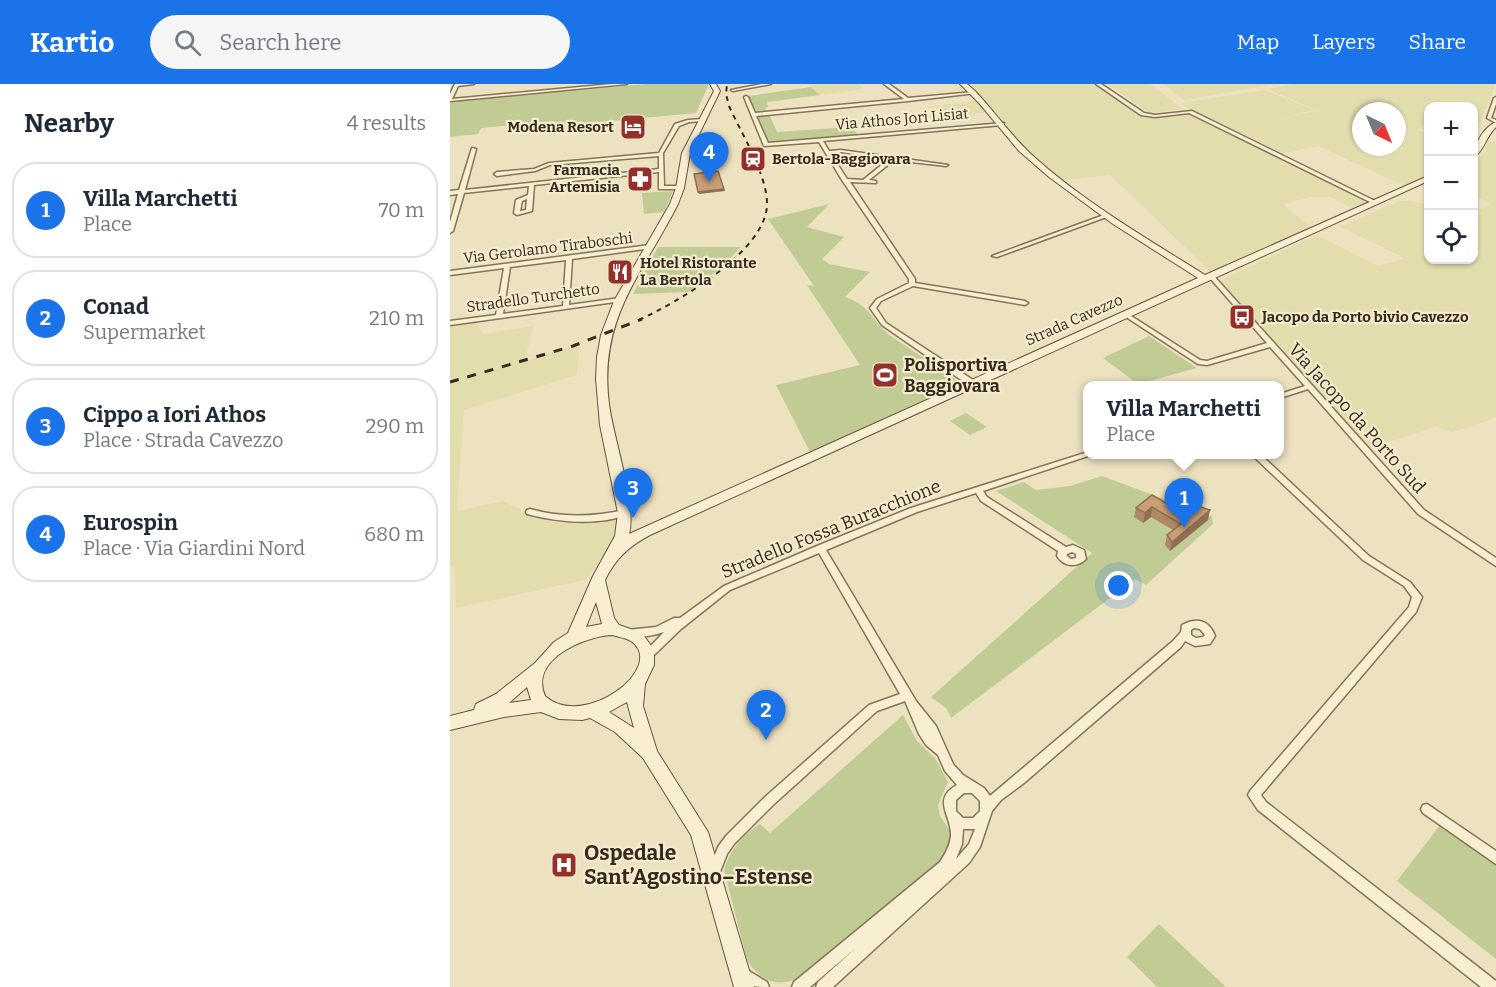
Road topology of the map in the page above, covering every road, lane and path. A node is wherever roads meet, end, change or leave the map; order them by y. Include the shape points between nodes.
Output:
1 (472, 84) edge
2 (513, 84) edge
3 (625, 84) edge
4 (713, 84) edge
5 (769, 84) edge
6 (886, 84) edge
7 (963, 84) edge
8 (1098, 84) edge
9 (595, 85) edge
10 (733, 90) dead end
11 (974, 93) junction
12 (511, 95) junction
13 (746, 97) dead end
14 (1496, 98) edge
15 (450, 99) edge
16 (908, 100) junction
17 (753, 115) junction
18 (704, 120) junction
19 (1496, 123) edge
20 (1002, 124) junction
21 (821, 140) junction
22 (1478, 140) edge
23 (474, 149) dead end
24 (828, 153) junction
25 (661, 154) junction
26 (892, 158) junction
27 (946, 165) dead end
28 (660, 170) junction
29 (497, 174) dead end
30 (845, 180) junction
31 (1424, 180) edge
32 (865, 181) junction
33 (874, 182) dead end
34 (532, 184) junction
35 (680, 188) junction
36 (462, 192) junction
37 (450, 193) edge
38 (530, 195) dead end
39 (1374, 202) junction
40 (1106, 216) junction
41 (450, 231) edge
42 (650, 247) junction
43 (995, 256) dead end
44 (569, 257) junction
45 (507, 265) junction
46 (450, 273) edge
47 (1208, 277) junction
48 (912, 284) junction
49 (621, 300) junction
50 (1025, 303) dead end
51 (566, 306) junction
52 (1126, 315) junction
53 (499, 316) junction
54 (450, 323) edge
55 (1271, 344) junction
56 (973, 384) junction
57 (1308, 387) junction
58 (1284, 395) edge
59 (1083, 456) edge
60 (1260, 459) edge
61 (977, 489) junction
62 (530, 512) dead end
63 (625, 513) junction
64 (656, 527) junction
65 (820, 548) junction
66 (1063, 550) dead end
67 (610, 558) junction
68 (1496, 563) edge
69 (598, 581) junction
70 (700, 607) junction
71 (622, 631) junction
72 (574, 637) junction
73 (1189, 638) dead end
74 (647, 655) junction
75 (539, 668) junction
76 (637, 685) junction
77 (910, 700) junction
78 (543, 705) junction
79 (593, 712) junction
80 (467, 717) junction
81 (450, 723) edge
82 (649, 753) junction
83 (955, 778) junction
84 (1007, 788) junction
85 (974, 789) junction
86 (953, 795) junction
87 (1427, 809) dead end
88 (987, 810) junction
89 (954, 818) junction
90 (1496, 858) edge
91 (713, 881) junction
92 (742, 979) edge
93 (762, 987) edge
94 (799, 987) edge
95 (823, 987) edge
96 (1492, 987) edge

1 - 15 street via 456,85
2 - 12 street
3 - 9 street
4 - 18 street via 717,91
5 - 10 street
6 - 16 street
7 - 11 street
8 - 39 street via 1143,114 1190,112
9 - 12 street
11 - 16 street
11 - 20 street
12 - 15 street
13 - 17 street
14 - 19 street via 1489,118
16 - 17 street
17 - 21 street via 766,146
18 - 25 street via 677,125
18 - 35 street via 686,153
19 - 22 street
20 - 21 street, Via Athos Jori Lisiat
20 - 40 street via 1032,159
21 - 24 street, Via Athos Jori Lisiat
23 - 36 street
24 - 26 street, Via Athos Jori Lisiat via 841,151
24 - 30 street, Via Athos Jori Lisiat
25 - 28 street
25 - 29 street
26 - 27 street, Via Athos Jori Lisiat
26 - 32 street
28 - 34 street
28 - 35 street via 661,188
30 - 32 street
30 - 48 street, Via Athos Jori Lisiat via 910,273
31 - 39 street, Strada Cavezzo
32 - 33 street
34 - 36 street
34 - 38 street
35 - 42 street
36 - 37 street
36 - 41 street
39 - 47 street, Strada Cavezzo
40 - 43 street
40 - 47 street
42 - 44 street, Via Gerolamo Tiraboschi
42 - 49 street
44 - 45 street, Via Gerolamo Tiraboschi
44 - 51 street
45 - 46 street, Via Gerolamo Tiraboschi
45 - 53 street
47 - 52 street, Strada Cavezzo
47 - 55 street, Via Jacopo da Porto Sud
48 - 50 street
48 - 56 street via 879,300 873,308 884,324
49 - 51 street, Stradello Turchetto
49 - 63 street via 606,334 602,389
51 - 53 street, Stradello Turchetto
52 - 55 street via 1198,362 1207,363
52 - 56 street, Strada Cavezzo
53 - 54 street, Stradello Turchetto
55 - 57 street, Via Jacopo da Porto Sud
56 - 64 street, Strada Cavezzo
57 - 58 street
57 - 68 street, Via Jacopo da Porto Sud via 1421,512
59 - 61 street, Stradello Fossa Buracchione
60 - 96 street via 1366,558 1407,584 1418,597 1413,609 1254,795 1262,806
61 - 65 street, Stradello Fossa Buracchione
61 - 66 street via 984,499
62 - 63 street via 571,519 601,519
63 - 64 street via 637,526
63 - 67 street via 622,540
64 - 67 street, Strada Cavezzo via 632,539
65 - 70 street, Stradello Fossa Buracchione via 727,588
65 - 77 street
67 - 69 street
69 - 71 street via 607,619
69 - 72 street
70 - 71 street via 664,629 649,633
70 - 74 street
71 - 72 street via 593,630
71 - 74 street via 642,642
72 - 75 street via 558,646
73 - 84 street via 1177,644
74 - 76 street via 646,668
75 - 78 street via 535,688
75 - 80 street via 502,699
76 - 79 street via 621,699
76 - 82 street via 635,706
77 - 83 street via 930,743 940,751
77 - 91 street via 873,708 740,829 722,851
78 - 79 street via 557,712
78 - 80 street
79 - 82 street via 621,727
80 - 81 street
82 - 91 street via 699,832
83 - 85 street
83 - 86 street
84 - 85 street
84 - 88 street
85 - 86 street via 961,789
85 - 88 street via 985,797
86 - 89 street via 949,809
87 - 90 street
88 - 89 street via 972,823
88 - 95 street via 978,838 965,859
89 - 94 street via 958,842 944,866
91 - 92 street
92 - 93 street

